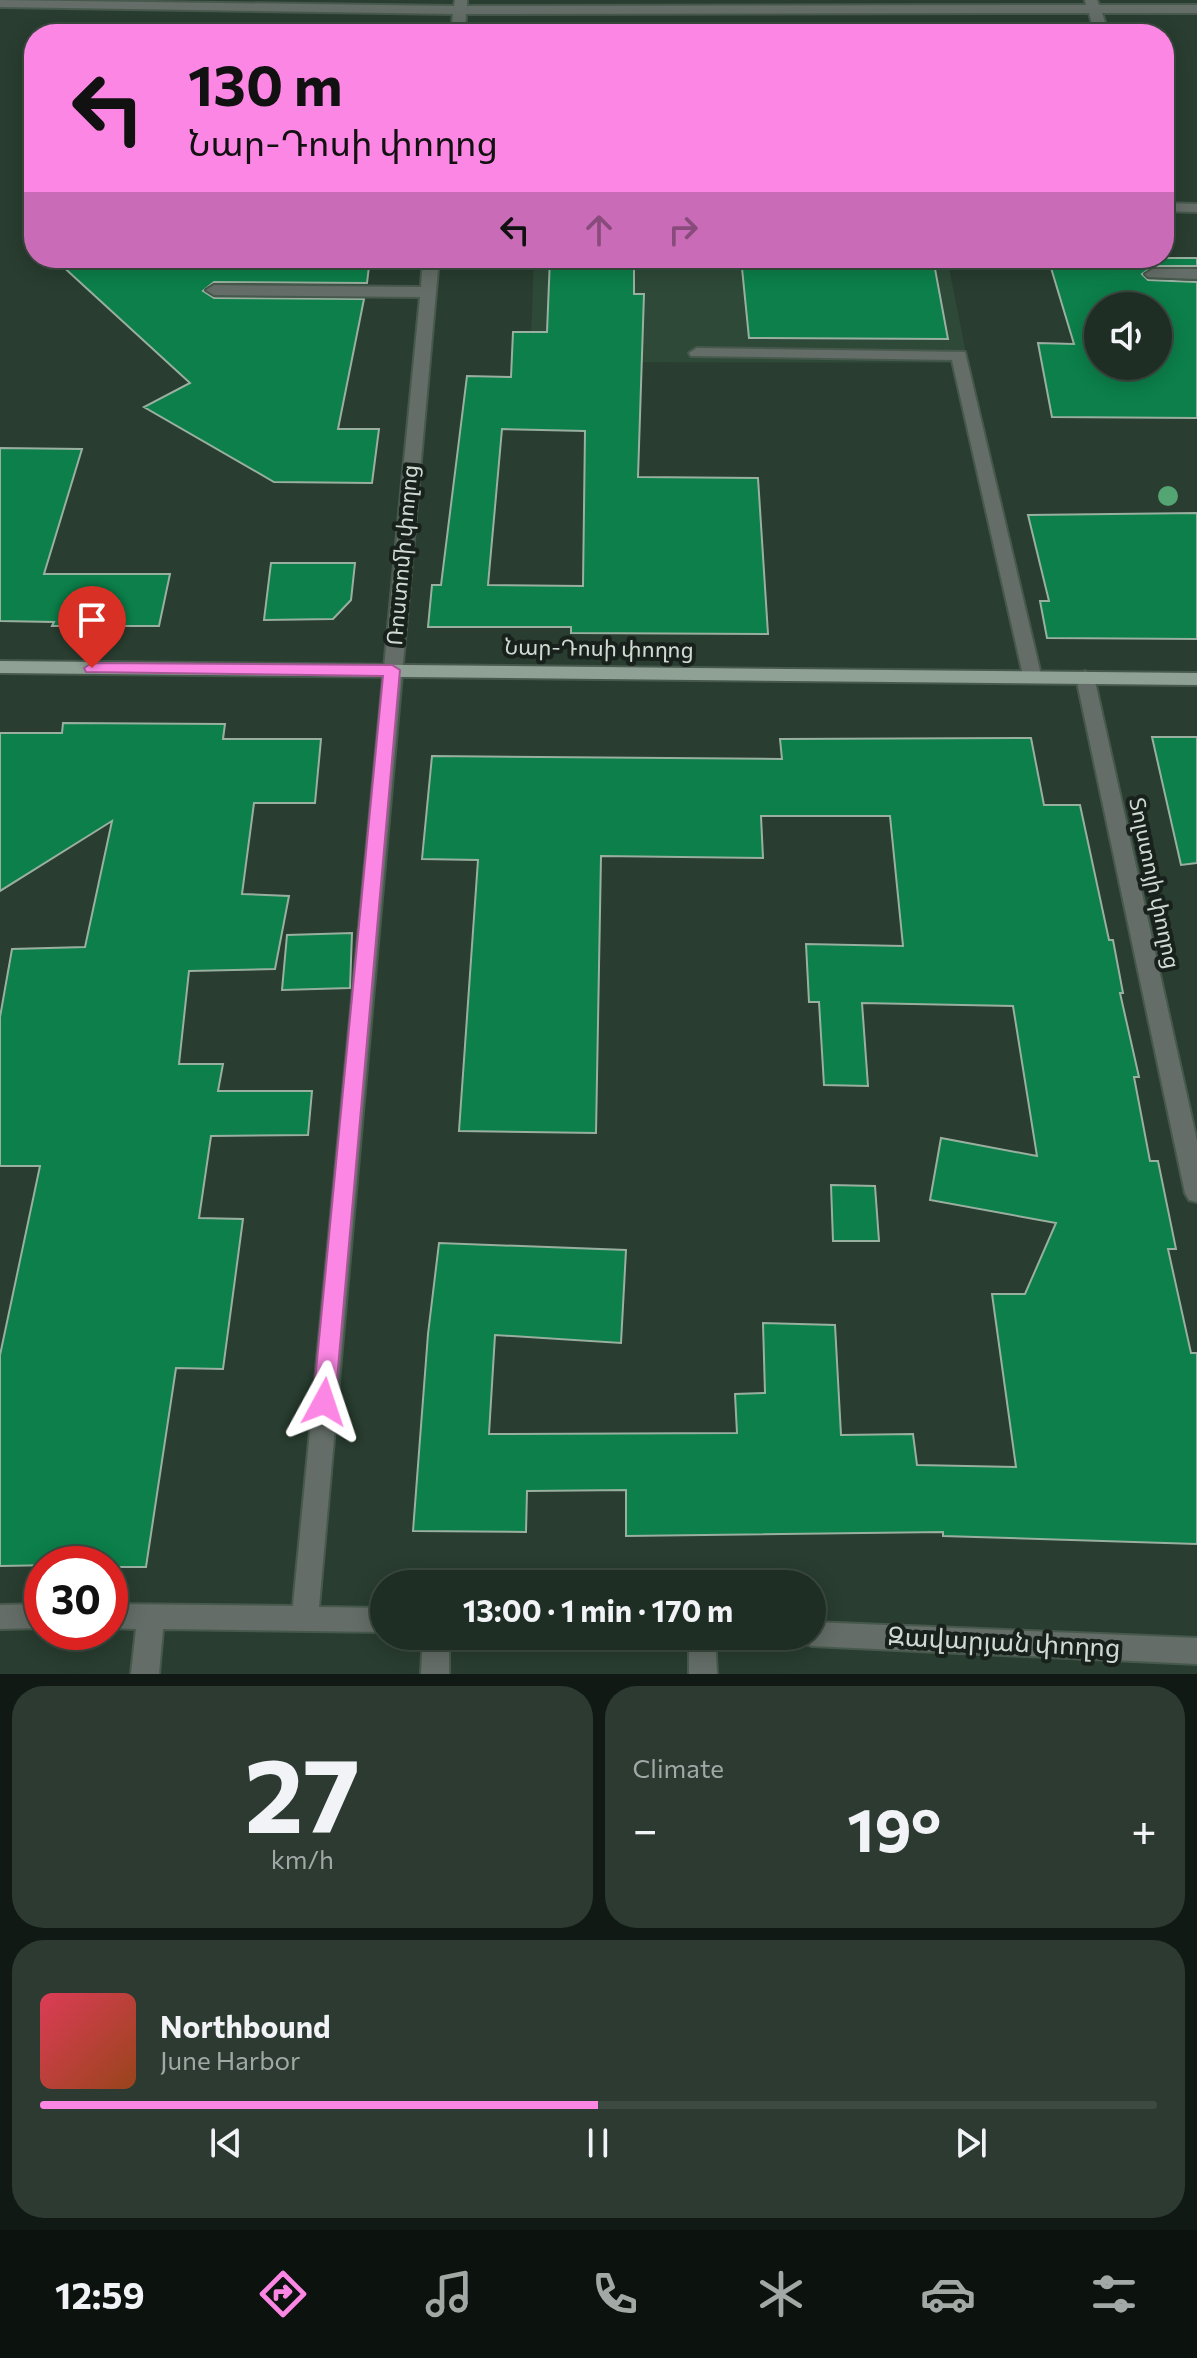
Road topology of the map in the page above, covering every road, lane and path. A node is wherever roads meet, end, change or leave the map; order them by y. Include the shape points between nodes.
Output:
1 (439, 0) edge
2 (0, 3) edge
3 (461, 5) edge
4 (1093, 5) edge
5 (1197, 9) edge
6 (1174, 207) edge
7 (1197, 208) edge
8 (430, 268) edge
9 (1153, 274) dead end
10 (1197, 274) edge
11 (214, 290) dead end
12 (427, 292) junction
13 (697, 353) dead end
14 (0, 667) edge
15 (392, 670) junction
16 (1032, 675) junction
17 (1085, 677) junction
18 (1197, 679) edge
19 (1191, 1138) edge
20 (1197, 1193) edge
21 (151, 1615) junction
22 (24, 1616) edge
23 (128, 1616) edge
24 (0, 1617) edge
25 (305, 1618) junction
26 (370, 1620) edge
27 (826, 1635) edge
28 (436, 1650) edge
29 (702, 1650) edge
30 (1197, 1651) edge
31 (145, 1674) edge
32 (435, 1674) edge
33 (703, 1674) edge

1 - 3 street
2 - 3 street
3 - 4 street
4 - 5 street
6 - 7 street
8 - 12 street, Ռոստոմի փողոց
9 - 10 street
11 - 12 street
12 - 15 street, Ռոստոմի փողոց
13 - 16 street via 959,355
14 - 15 main road, Նար-Դոսի փողոց
15 - 16 main road, Նար-Դոսի փողոց
15 - 25 street, Ռոստոմի փողոց
16 - 17 main road, Նար-Դոսի փողոց
17 - 18 main road, Նար-Դոսի փողոց
17 - 19 street, Տոլստոյի փողոց
19 - 20 street, Տոլստոյի փողոց
21 - 23 street
21 - 25 street
21 - 31 street
22 - 24 street
25 - 26 street
27 - 30 street, Զավարյան փողոց
28 - 32 street
29 - 33 street

